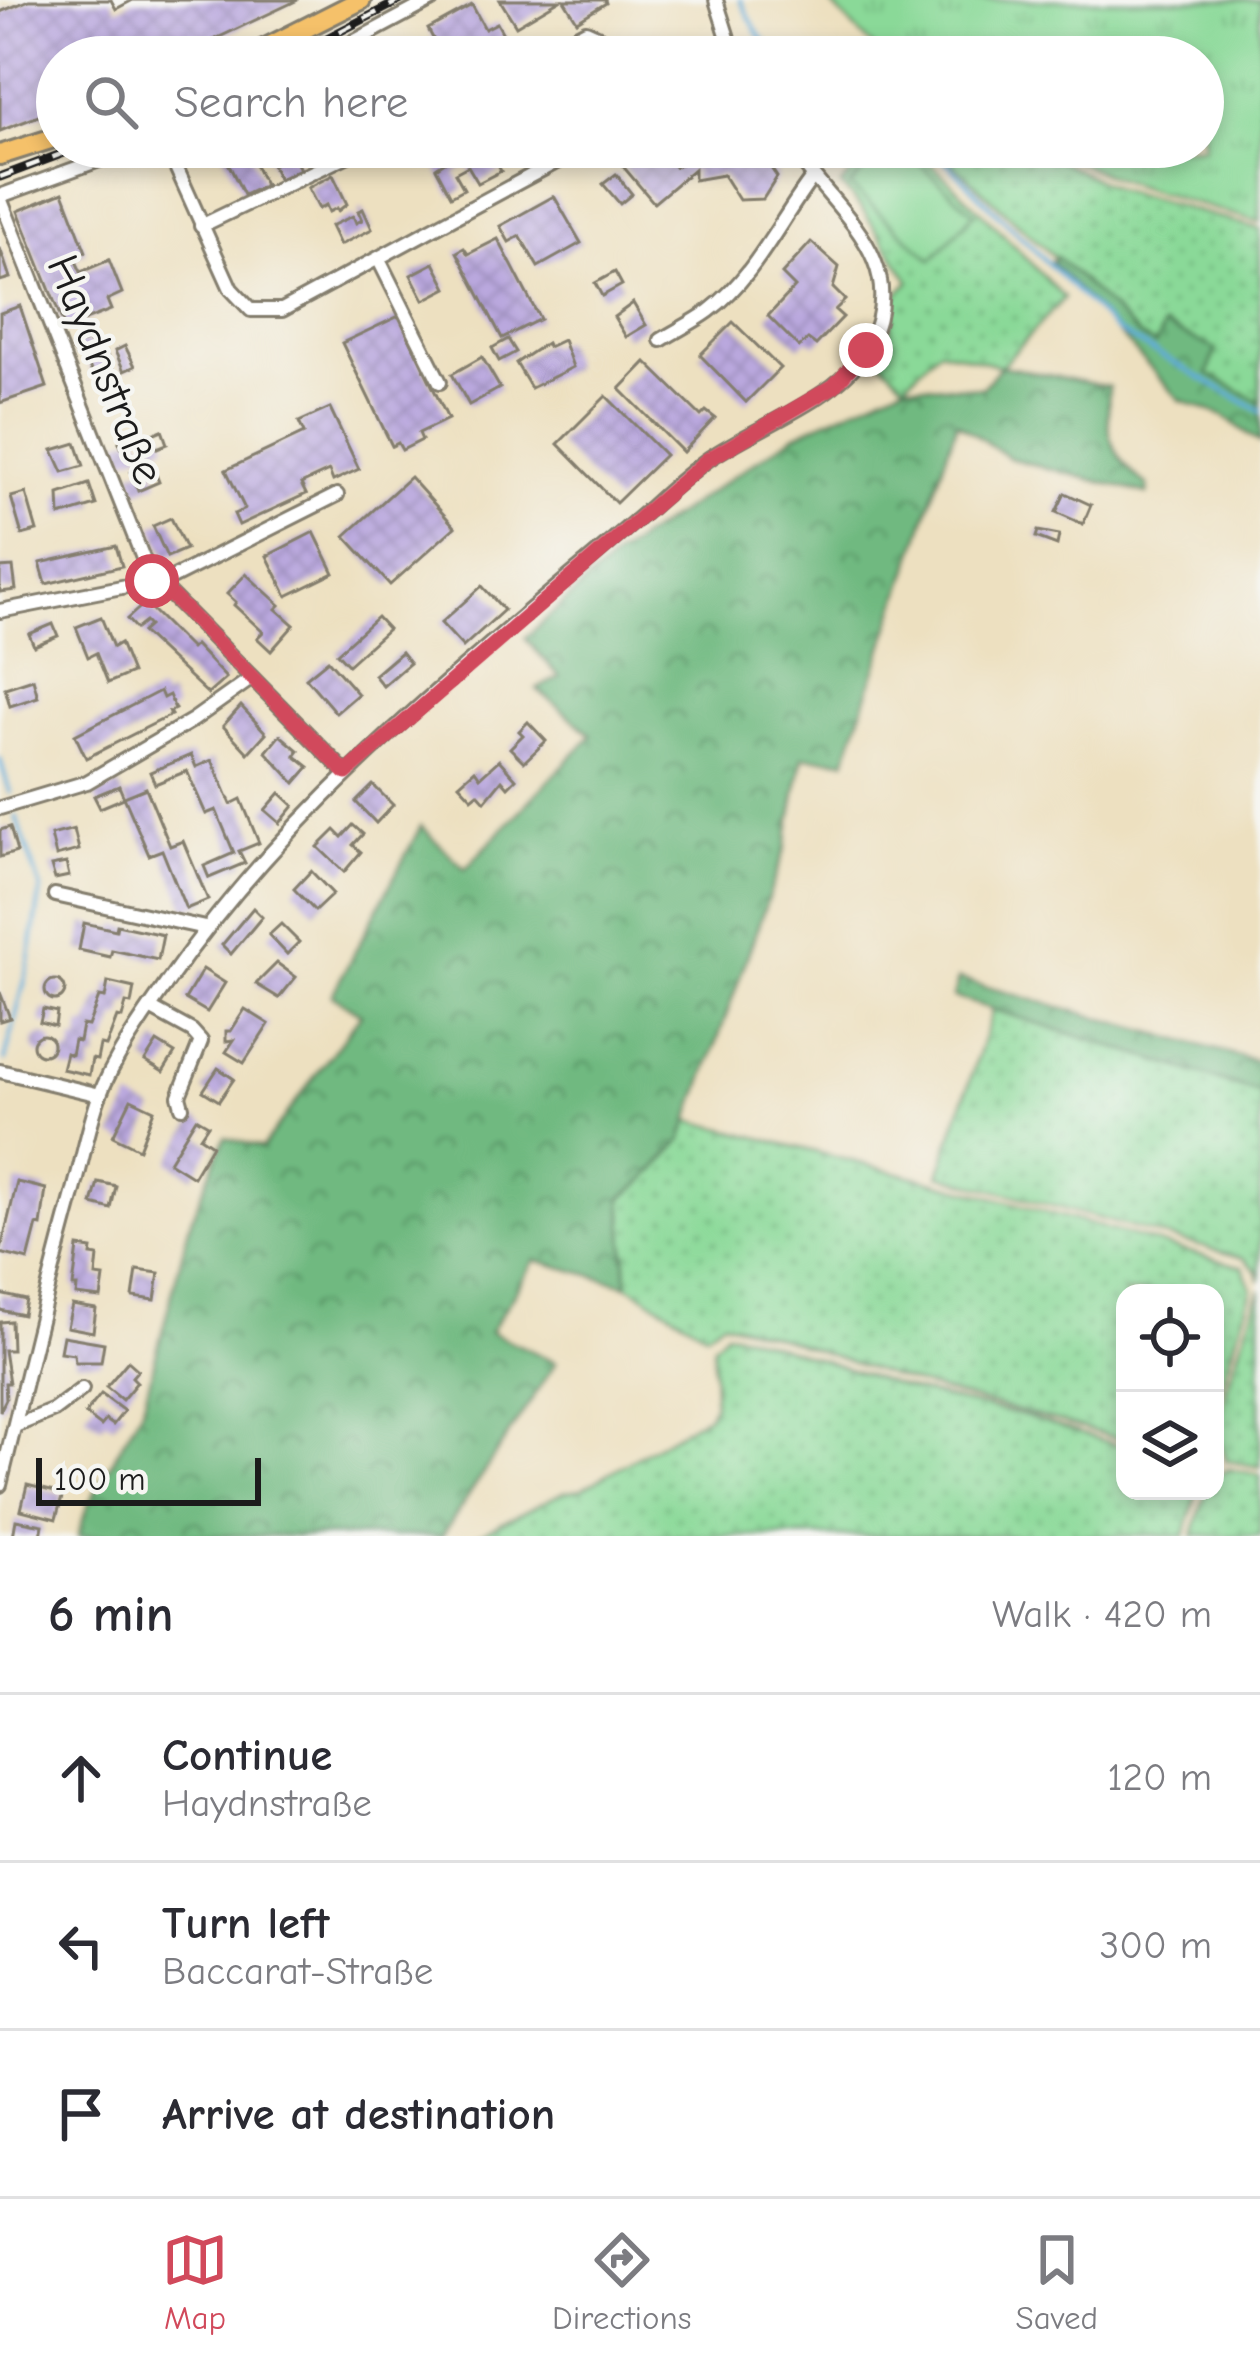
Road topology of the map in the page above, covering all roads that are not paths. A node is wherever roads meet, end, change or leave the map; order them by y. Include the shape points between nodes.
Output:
1 (361, 0) edge
2 (432, 0) edge
3 (716, 0) edge
4 (290, 36) edge
5 (364, 36) edge
6 (726, 36) edge
7 (36, 143) edge
8 (0, 155) edge
9 (78, 168) edge
10 (176, 168) edge
11 (321, 168) edge
12 (546, 168) edge
13 (805, 168) edge
14 (812, 178) junction
15 (0, 197) edge
16 (201, 226) junction
17 (379, 260) junction
18 (661, 340) dead end
19 (440, 382) dead end
20 (337, 495) dead end
21 (156, 582) junction
22 (0, 611) edge
23 (252, 678) junction
24 (346, 773) junction
25 (0, 808) edge
26 (55, 895) dead end
27 (205, 928) junction
28 (150, 1007) junction
29 (0, 1071) edge
30 (100, 1095) junction
31 (182, 1107) dead end
32 (82, 1389) dead end
33 (15, 1426) junction
34 (0, 1485) edge

1 - 4 main road
2 - 5 street
3 - 6 street
7 - 8 main road
9 - 15 street
10 - 16 street
11 - 16 street
12 - 17 street
13 - 14 street
14 - 18 street via 733,290
14 - 24 street via 859,230 878,269 879,319 858,362 834,386 707,460
15 - 21 street, Haydnstraße
16 - 17 street via 231,289 251,310 282,310
17 - 19 street
20 - 21 street
21 - 22 street
21 - 23 street, Haydnstraße
23 - 24 street, Haydnstraße
23 - 25 street via 87,782
24 - 27 street
26 - 27 street
27 - 28 street
28 - 30 street
28 - 31 street via 201,1041
29 - 30 street
30 - 33 street
32 - 33 street
33 - 34 street

